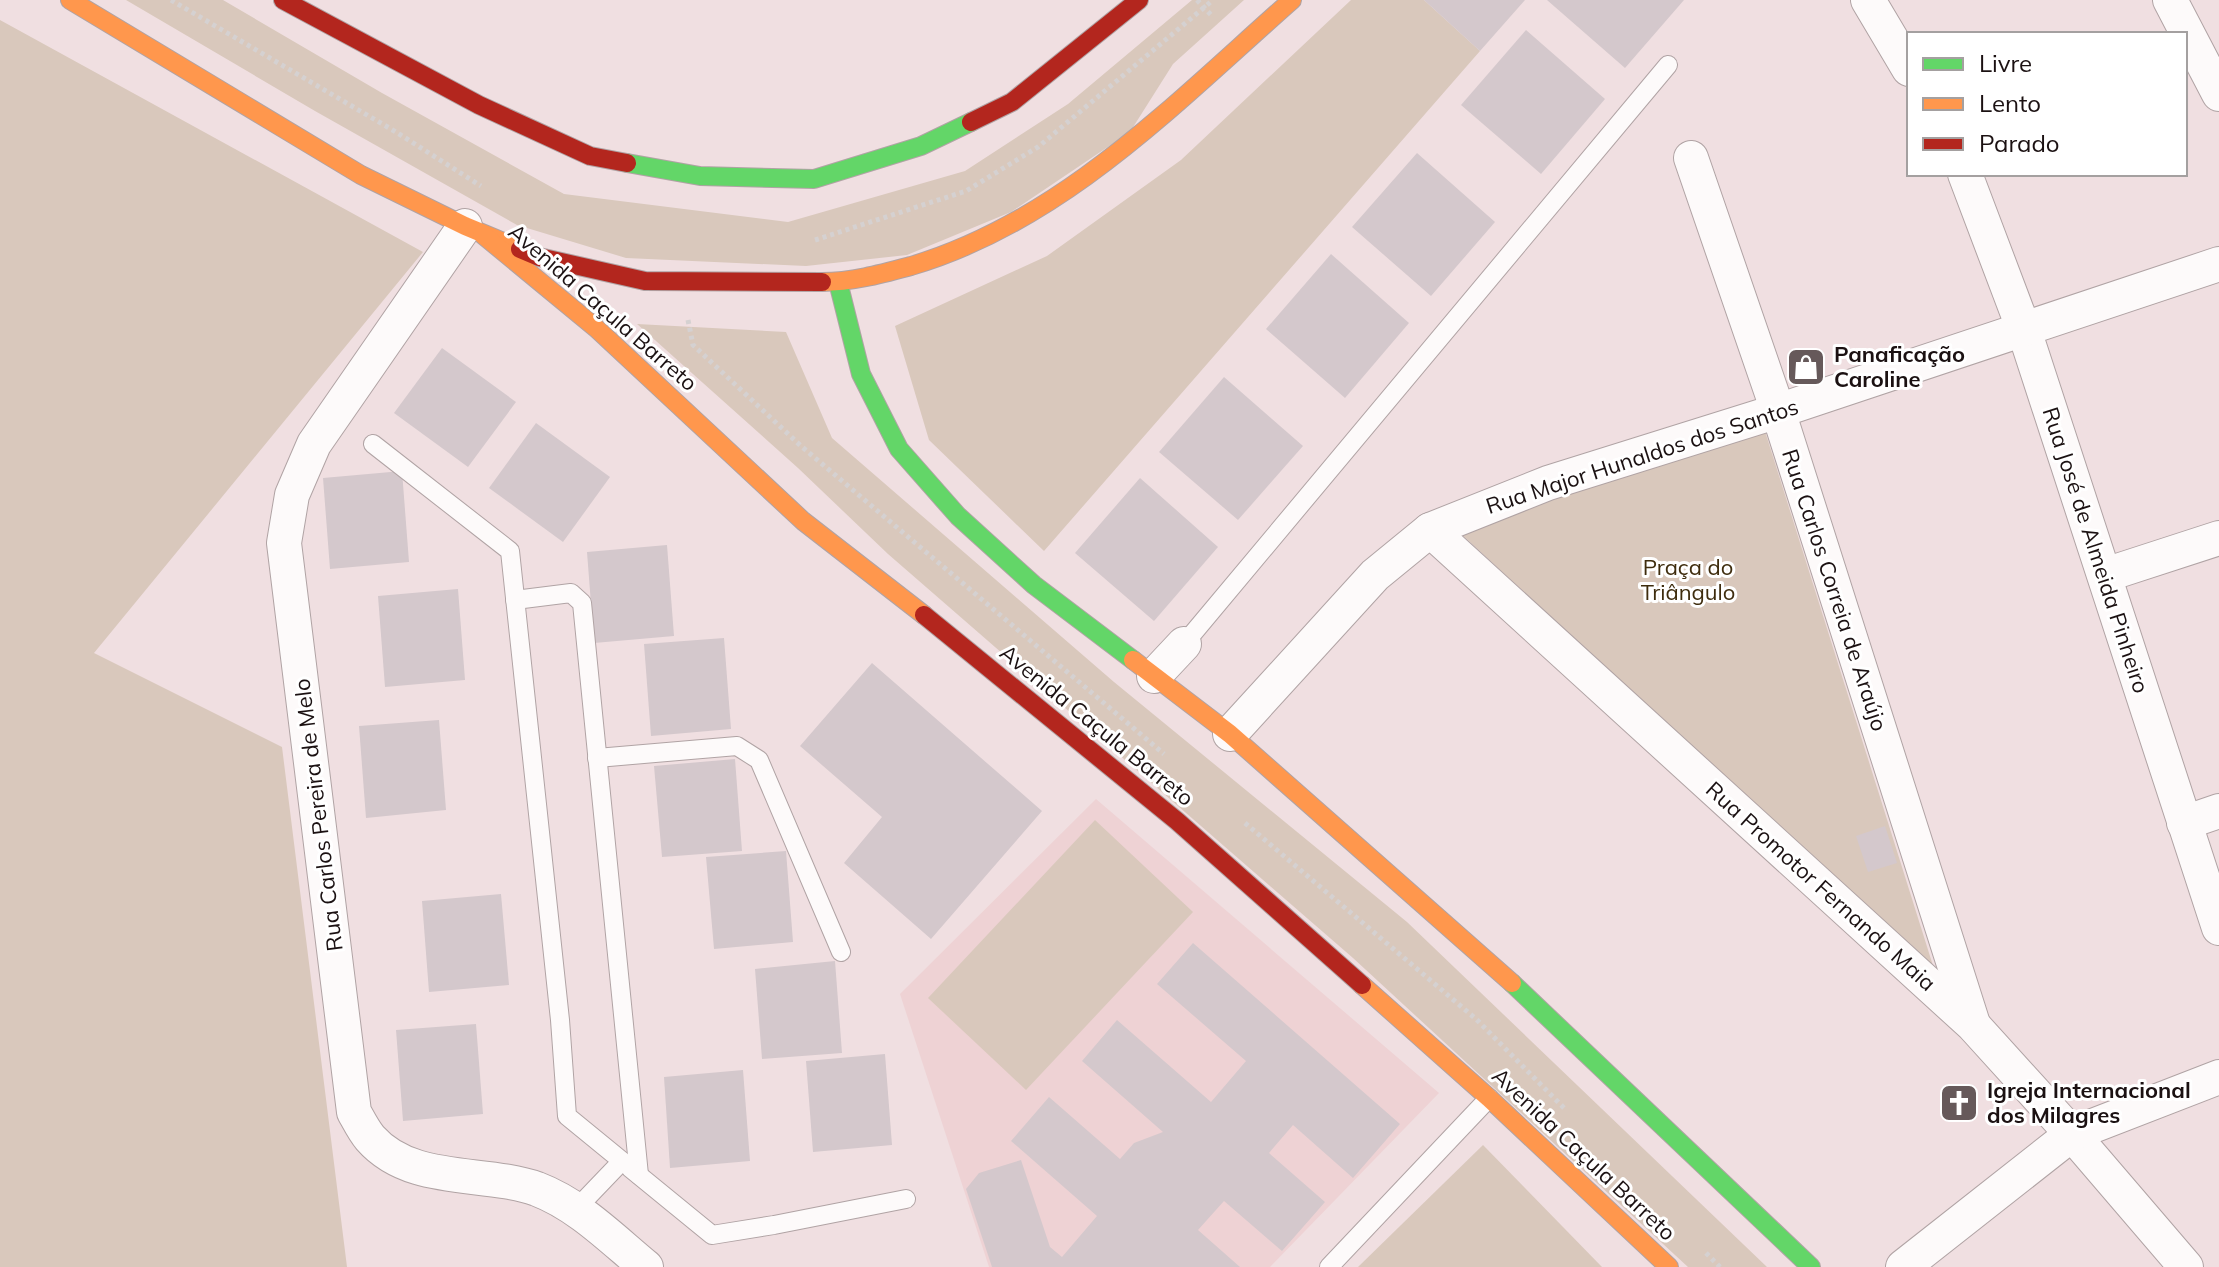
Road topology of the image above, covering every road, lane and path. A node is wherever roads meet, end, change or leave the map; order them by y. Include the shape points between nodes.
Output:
1 (70, 0) edge
2 (283, 0) edge
3 (1270, 0) edge
4 (1292, 0) edge
5 (1868, 0) edge
6 (2170, 0) edge
7 (1148, 3) edge
8 (2187, 32) edge
9 (2187, 33) edge
10 (1668, 65) dead end
11 (1907, 66) edge
12 (1197, 84) junction
13 (2219, 94) edge
14 (1691, 158) dead end
15 (1966, 176) edge
16 (473, 230) junction
17 (2219, 264) edge
18 (838, 282) junction
19 (2024, 330) junction
20 (1778, 411) junction
21 (373, 444) dead end
22 (1430, 530) junction
23 (2219, 538) edge
24 (2105, 575) junction
25 (515, 600) junction
26 (1073, 614) junction
27 (1184, 644) joint
28 (1154, 676) junction
29 (1010, 685) junction
30 (1230, 734) junction
31 (597, 758) junction
32 (2219, 811) edge
33 (2184, 823) junction
34 (2219, 928) edge
35 (841, 952) dead end
36 (1524, 994) junction
37 (1973, 1025) junction
38 (1455, 1067) junction
39 (2219, 1077) edge
40 (1489, 1098) junction
41 (2072, 1134) junction
42 (622, 1161) junction
43 (639, 1175) junction
44 (906, 1199) dead end
45 (576, 1209) junction
46 (646, 1267) edge
47 (1329, 1267) edge
48 (1669, 1267) edge
49 (1811, 1267) edge
50 (1903, 1267) edge
51 (2186, 1267) edge

1 - 16 street via 361,175
2 - 7 street via 479,105 590,156 700,176 814,179 921,146 1012,102 1105,29
3 - 12 street via 1231,36
4 - 12 street
5 - 11 street
6 - 8 street
9 - 13 street
10 - 27 lane
12 - 18 street via 1126,147 1004,230 951,254
14 - 20 street, Rua Carlos Correia de Araújo
15 - 19 street, Rua José de Almeida Pinheiro
16 - 18 street via 539,257 645,281
16 - 29 street, Avenida Caçula Barreto via 596,328 803,521
16 - 45 street, Rua Carlos Pereira de Melo via 314,444 292,495 284,543 354,1112 380,1147 422,1169 537,1189
17 - 19 street, Rua Major Hunaldos dos Santos
18 - 26 street via 861,374 899,449 958,516
19 - 20 street, Rua Major Hunaldos dos Santos
19 - 24 street, Rua José de Almeida Pinheiro
20 - 22 street, Rua Major Hunaldos dos Santos via 1548,483
20 - 37 street, Rua Carlos Correia de Araújo
21 - 25 lane via 510,551
22 - 30 street, Rua Major Hunaldos dos Santos via 1375,575
22 - 37 street, Rua Promotor Fernando Maia
23 - 24 street
24 - 33 street, Rua José de Almeida Pinheiro
25 - 31 lane via 571,593 582,603
25 - 42 lane via 567,1116
26 - 28 street
26 - 29 path
27 - 28 street
28 - 30 street
29 - 38 street, Avenida Caçula Barreto via 1177,821
30 - 36 street
31 - 35 lane via 737,746 759,760
31 - 43 lane
32 - 33 street
33 - 34 street, Rua José de Almeida Pinheiro
36 - 38 path
36 - 49 street
37 - 41 street, Rua Promotor Fernando Maia
38 - 40 street, Avenida Caçula Barreto
39 - 41 street
40 - 47 lane
40 - 48 street, Avenida Caçula Barreto
41 - 50 street
41 - 51 street, Rua Promotor Fernando Maia
42 - 43 lane
42 - 45 lane
43 - 44 lane via 712,1235
45 - 46 street, Rua Carlos Pereira de Melo

